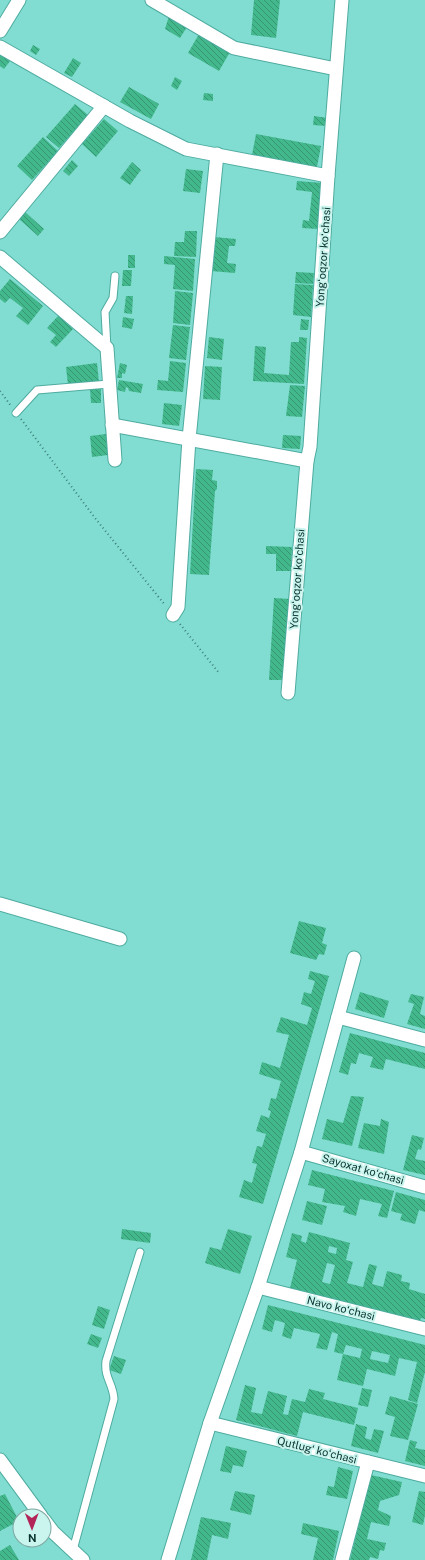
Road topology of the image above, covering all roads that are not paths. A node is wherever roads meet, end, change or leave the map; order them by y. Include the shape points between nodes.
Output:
1 (18, 0) edge
2 (152, 0) edge
3 (342, 0) edge
4 (0, 31) edge
5 (0, 47) edge
6 (336, 69) junction
7 (104, 106) junction
8 (217, 154) junction
9 (328, 176) junction
10 (0, 232) edge
11 (0, 257) edge
12 (115, 276) dead end
13 (107, 348) junction
14 (109, 384) junction
15 (16, 413) road end
16 (112, 425) junction
17 (189, 440) junction
18 (114, 460) dead end
19 (307, 461) junction
20 (173, 615) road end
21 (288, 693) dead end
22 (0, 904) edge
23 (120, 939) dead end
24 (354, 958) dead end
25 (338, 1017) junction
26 (425, 1040) edge
27 (301, 1152) junction
28 (425, 1187) edge
29 (140, 1252) dead end
30 (258, 1287) junction
31 (425, 1330) edge
32 (210, 1423) junction
33 (0, 1460) edge
34 (368, 1462) junction
35 (425, 1476) edge
36 (35, 1508) edge
37 (52, 1532) edge
38 (73, 1550) junction
39 (83, 1560) edge
40 (168, 1560) edge
41 (342, 1560) edge

1 - 4 street
2 - 6 street via 234,48
3 - 6 street, Yongʻoqzor koʻchasi
5 - 7 street
6 - 9 street, Yongʻoqzor koʻchasi
7 - 8 street via 186,149
7 - 10 street
8 - 9 street
8 - 17 street
9 - 19 street, Yongʻoqzor koʻchasi via 311,440
11 - 13 street
12 - 13 lane via 113,298 104,312
13 - 14 street
14 - 15 lane via 37,390
14 - 16 street
16 - 17 street
16 - 18 street
17 - 19 street
17 - 20 street via 178,607
19 - 21 street, Yongʻoqzor koʻchasi
22 - 23 street
24 - 25 street
25 - 26 street
25 - 27 street
27 - 28 street, Sayoxat koʻchasi
27 - 30 street
29 - 38 lane via 106,1361 104,1371 114,1399
30 - 31 street, Navo koʻchasi
30 - 32 street
32 - 34 street, Qutlugʻ koʻchasi
32 - 40 street
33 - 36 street
34 - 35 street, Qutlugʻ koʻchasi
34 - 41 street
37 - 38 street
38 - 39 street

